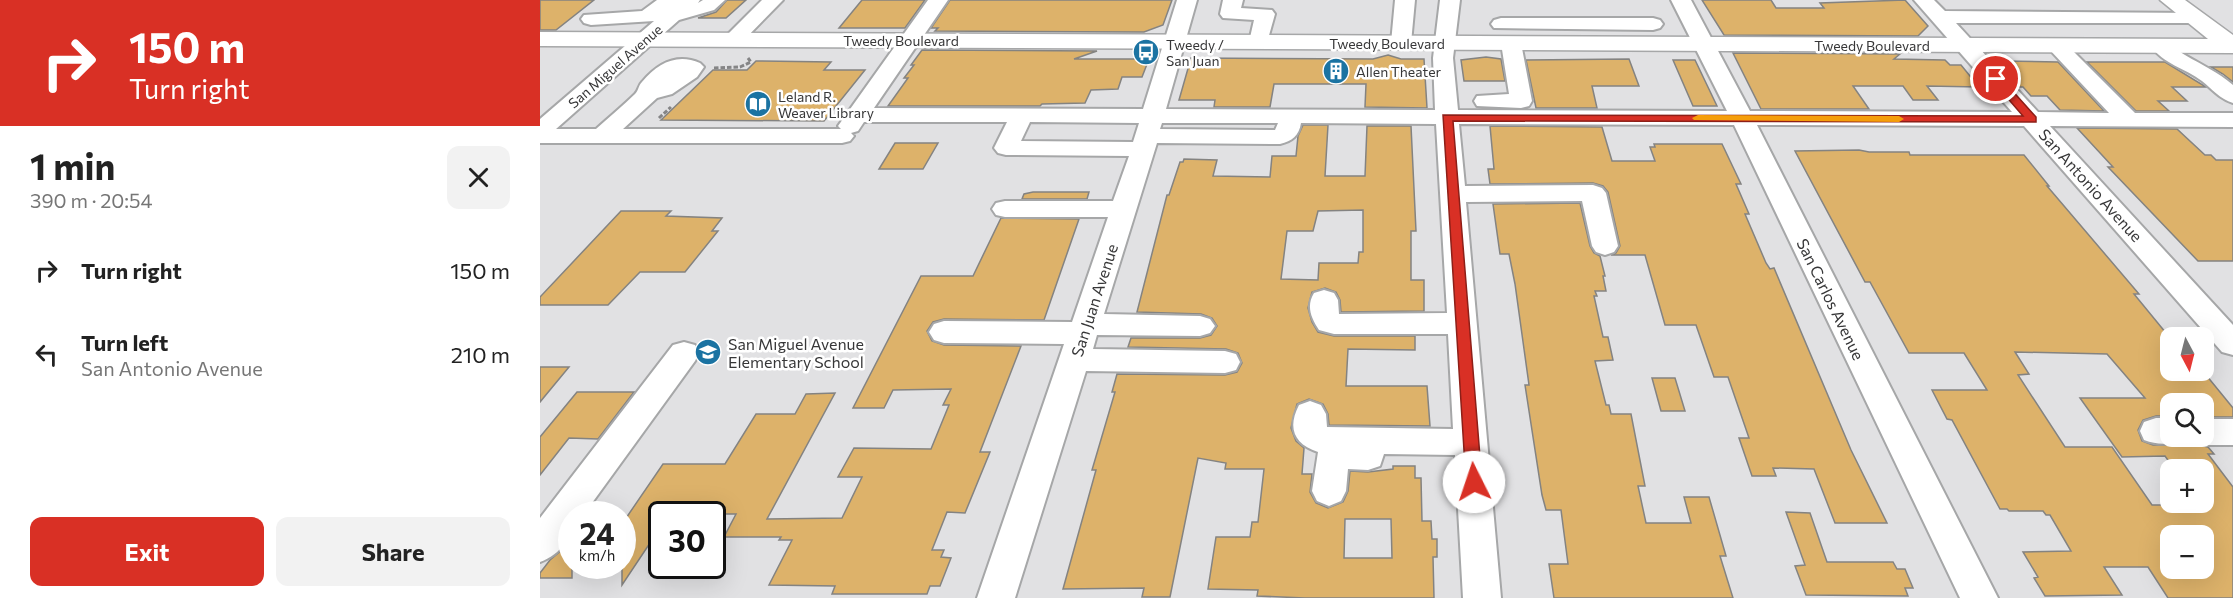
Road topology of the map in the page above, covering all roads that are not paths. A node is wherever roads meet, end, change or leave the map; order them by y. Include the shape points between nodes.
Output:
1 (614, 0) edge
2 (690, 0) edge
3 (715, 0) edge
4 (772, 0) edge
5 (938, 0) edge
6 (1187, 0) edge
7 (1233, 0) edge
8 (1406, 0) edge
9 (1450, 0) edge
10 (1681, 0) edge
11 (1924, 0) edge
12 (2171, 0) edge
13 (671, 8) edge
14 (1940, 16) junction
15 (2046, 18) junction
16 (591, 19) junction
17 (2196, 19) junction
18 (1653, 24) dead end
19 (1506, 34) junction
20 (1604, 34) junction
21 (540, 39) edge
22 (567, 39) junction
23 (648, 39) junction
24 (911, 40) junction
25 (1176, 42) junction
26 (1258, 42) junction
27 (1401, 43) junction
28 (1447, 43) junction
29 (1706, 45) junction
30 (1966, 45) junction
31 (2065, 46) junction
32 (2161, 46) junction
33 (2233, 46) edge
34 (739, 49) junction
35 (649, 93) dead end
36 (2233, 96) edge
37 (1447, 109) junction
38 (549, 115) edge
39 (858, 115) junction
40 (1022, 116) junction
41 (1741, 118) junction
42 (2032, 119) junction
43 (2129, 120) junction
44 (2233, 120) edge
45 (540, 131) edge
46 (1148, 134) junction
47 (540, 136) edge
48 (602, 136) junction
49 (1453, 194) junction
50 (1005, 209) dead end
51 (1123, 209) junction
52 (1605, 246) dead end
53 (1324, 300) dead end
54 (1462, 323) junction
55 (1200, 326) dead end
56 (944, 332) dead end
57 (1081, 339) junction
58 (2233, 344) edge
59 (684, 353) dead end
60 (1225, 362) dead end
61 (1310, 414) dead end
62 (2214, 432) edge
63 (2233, 432) edge
64 (1471, 450) junction
65 (1329, 491) dead end
66 (540, 546) edge
67 (996, 598) edge
68 (1482, 598) edge
69 (1979, 598) edge

1 - 16 street
2 - 13 street, San Miguel Avenue
3 - 13 street via 707,6
4 - 34 street
5 - 24 street
6 - 25 street, San Juan Avenue
7 - 26 street via 1230,14 1265,14
8 - 27 street
9 - 28 street
10 - 29 street, San Carlos Avenue
11 - 14 street, San Antonio Avenue
12 - 17 main road
13 - 16 street via 646,17
13 - 23 street, San Miguel Avenue
14 - 15 street
14 - 30 street, San Antonio Avenue
15 - 17 street
15 - 31 street
16 - 22 street
17 - 33 main road
18 - 20 street
19 - 20 main road, Tweedy Boulevard
19 - 28 main road, Tweedy Boulevard
19 - 37 street via 1521,101
20 - 29 main road, Tweedy Boulevard
21 - 22 main road, Tweedy Boulevard
22 - 23 main road, Tweedy Boulevard
23 - 34 main road, Tweedy Boulevard
23 - 38 street, San Miguel Avenue
24 - 25 main road, Tweedy Boulevard
24 - 34 main road, Tweedy Boulevard
24 - 39 street
25 - 26 main road, Tweedy Boulevard
25 - 46 street, San Juan Avenue
26 - 27 main road, Tweedy Boulevard
27 - 28 main road, Tweedy Boulevard
28 - 37 street via 1443,58
29 - 30 main road, Tweedy Boulevard
29 - 41 street, San Carlos Avenue
30 - 31 main road, Tweedy Boulevard
30 - 42 street, San Antonio Avenue
31 - 32 main road, Tweedy Boulevard
31 - 43 street
32 - 33 main road, Tweedy Boulevard
32 - 36 street
35 - 48 street
37 - 41 street
37 - 46 street via 1291,117 1288,131 1280,137
37 - 49 street
38 - 45 street, San Miguel Avenue
39 - 40 street
39 - 48 street via 842,142
40 - 46 street
40 - 46 street via 1006,148
41 - 42 street
41 - 69 street, San Carlos Avenue
42 - 43 street
42 - 58 street, San Antonio Avenue
43 - 44 street
46 - 51 street, San Juan Avenue
47 - 48 street
49 - 52 street via 1593,193
49 - 54 street
50 - 51 street
51 - 57 street, San Juan Avenue
53 - 54 street via 1325,316 1334,324
54 - 64 street
55 - 57 street
56 - 57 street
57 - 60 street
57 - 67 street, San Juan Avenue
59 - 66 street
61 - 64 street via 1311,434 1323,440
62 - 63 street
64 - 65 street via 1333,455
64 - 68 street

